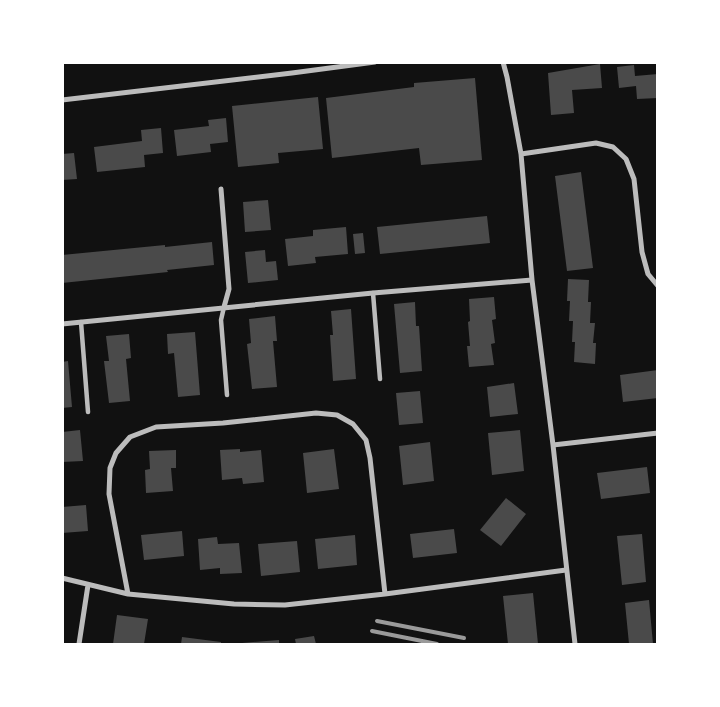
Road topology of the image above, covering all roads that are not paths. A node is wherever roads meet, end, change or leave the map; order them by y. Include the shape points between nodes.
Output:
1 (375, 62) edge
2 (503, 62) edge
3 (62, 100) edge
4 (521, 154) junction
5 (221, 189) dead end
6 (532, 280) junction
7 (658, 286) edge
8 (373, 293) junction
9 (224, 307) junction
10 (81, 322) junction
11 (62, 324) edge
12 (380, 379) dead end
13 (228, 395) dead end
14 (88, 412) dead end
15 (658, 433) edge
16 (553, 445) junction
17 (566, 570) junction
18 (62, 578) edge
19 (88, 585) junction
20 (128, 594) junction
21 (385, 594) junction
22 (78, 644) edge
23 (575, 644) edge

1 - 3 street
2 - 4 street
4 - 6 street
4 - 7 street via 596,143 613,148 626,159 634,179 642,252 648,274
5 - 9 street via 229,289
6 - 8 street
6 - 16 street
8 - 9 street
8 - 12 street
9 - 10 street
9 - 13 street via 221,320
10 - 11 street
10 - 14 street
15 - 16 street
16 - 17 street
17 - 21 street
17 - 23 street
18 - 19 street
19 - 20 street
19 - 22 street
20 - 21 street via 276,605
20 - 21 street via 109,494 110,468 116,453 130,437 156,427 316,413 337,415 353,424 366,440

